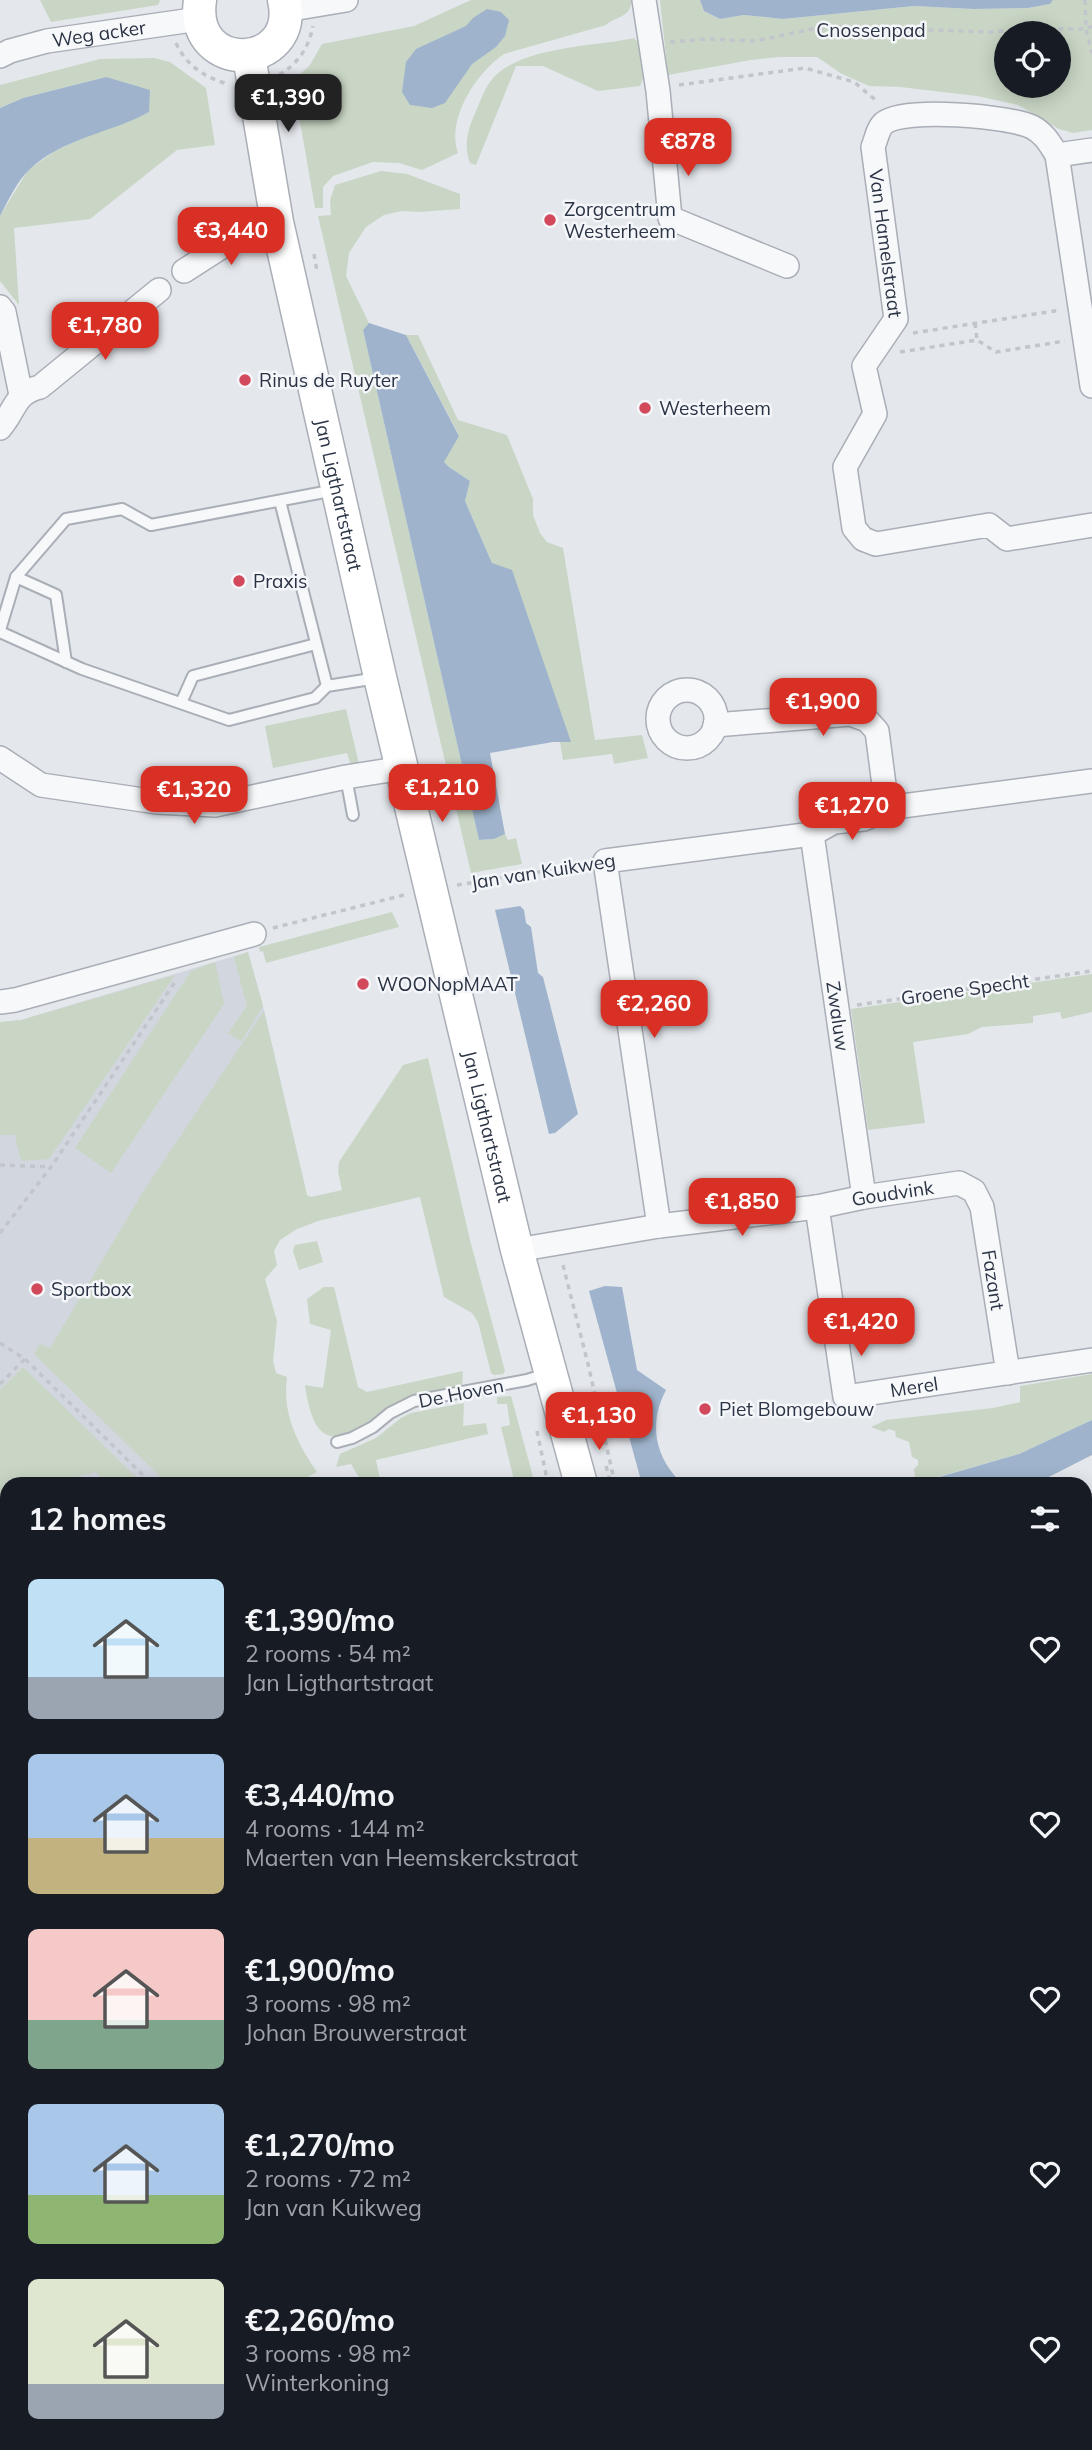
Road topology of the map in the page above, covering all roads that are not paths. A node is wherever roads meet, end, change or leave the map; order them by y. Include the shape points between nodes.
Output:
1 (346, 0) edge
2 (644, 0) edge
3 (285, 5) edge
4 (199, 9) edge
5 (0, 56) edge
6 (249, 56) junction
7 (1092, 150) edge
8 (1057, 155) junction
9 (277, 222) junction
10 (787, 266) dead end
11 (184, 271) dead end
12 (159, 290) dead end
13 (0, 307) edge
14 (1092, 386) edge
15 (21, 395) junction
16 (0, 428) edge
17 (338, 489) junction
18 (281, 501) junction
19 (1092, 525) edge
20 (16, 577) junction
21 (0, 631) edge
22 (316, 644) junction
23 (66, 662) junction
24 (380, 677) junction
25 (327, 686) junction
26 (181, 703) junction
27 (715, 725) dead end
28 (0, 758) edge
29 (403, 768) junction
30 (346, 777) junction
31 (1092, 781) edge
32 (887, 808) junction
33 (353, 815) dead end
34 (812, 834) junction
35 (254, 934) road end
36 (0, 1002) edge
37 (974, 1191) joint
38 (864, 1197) junction
39 (817, 1207) junction
40 (659, 1226) junction
41 (517, 1250) junction
42 (1092, 1360) edge
43 (552, 1372) junction
44 (1008, 1373) junction
45 (337, 1442) dead end
46 (579, 1477) edge

1 - 3 street
2 - 10 street via 670,218
3 - 6 main road via 280,34 261,52
4 - 5 street, Weg acker via 47,41
4 - 6 main road via 204,35 216,48
6 - 9 main road, Jan Ligthartstraat
7 - 8 street
8 - 14 street
8 - 19 street, Van Hamelstraat via 1046,138 1012,120 926,114 896,117 881,125 873,147 896,319 864,366 875,414 845,467 853,528 876,544 989,525 1007,539
9 - 11 street via 254,226
9 - 17 main road, Jan Ligthartstraat
12 - 15 street via 40,387
13 - 15 street
15 - 16 street
17 - 18 lane
17 - 24 main road, Jan Ligthartstraat
18 - 20 lane via 151,525 121,509 66,519
18 - 22 lane
20 - 21 lane
20 - 23 lane via 56,596
21 - 23 lane
22 - 25 lane
22 - 26 lane via 193,676
23 - 26 lane
24 - 25 lane
24 - 29 main road, Jan Ligthartstraat
25 - 26 lane via 315,698 229,720
27 - 32 street via 850,713 867,720 877,731
28 - 30 street via 41,785 215,806
29 - 30 street
29 - 41 main road, Jan Ligthartstraat
30 - 33 lane
31 - 32 street, Jan van Kuikweg
32 - 34 street, Jan van Kuikweg via 864,819 834,822
34 - 38 street, Zwaluw
34 - 40 street, Jan van Kuikweg via 606,861
35 - 36 street
37 - 38 street, Goudvink via 959,1183
37 - 44 street, Fazant via 983,1209
38 - 39 street, Goudvink
39 - 40 street, Goudvink
39 - 44 street, Merel via 845,1397
40 - 41 street, Goudvink
41 - 43 main road, Jan Ligthartstraat
42 - 44 street, Merel
43 - 45 lane, De Hoven via 414,1401 373,1427
43 - 46 main road, Jan Ligthartstraat

